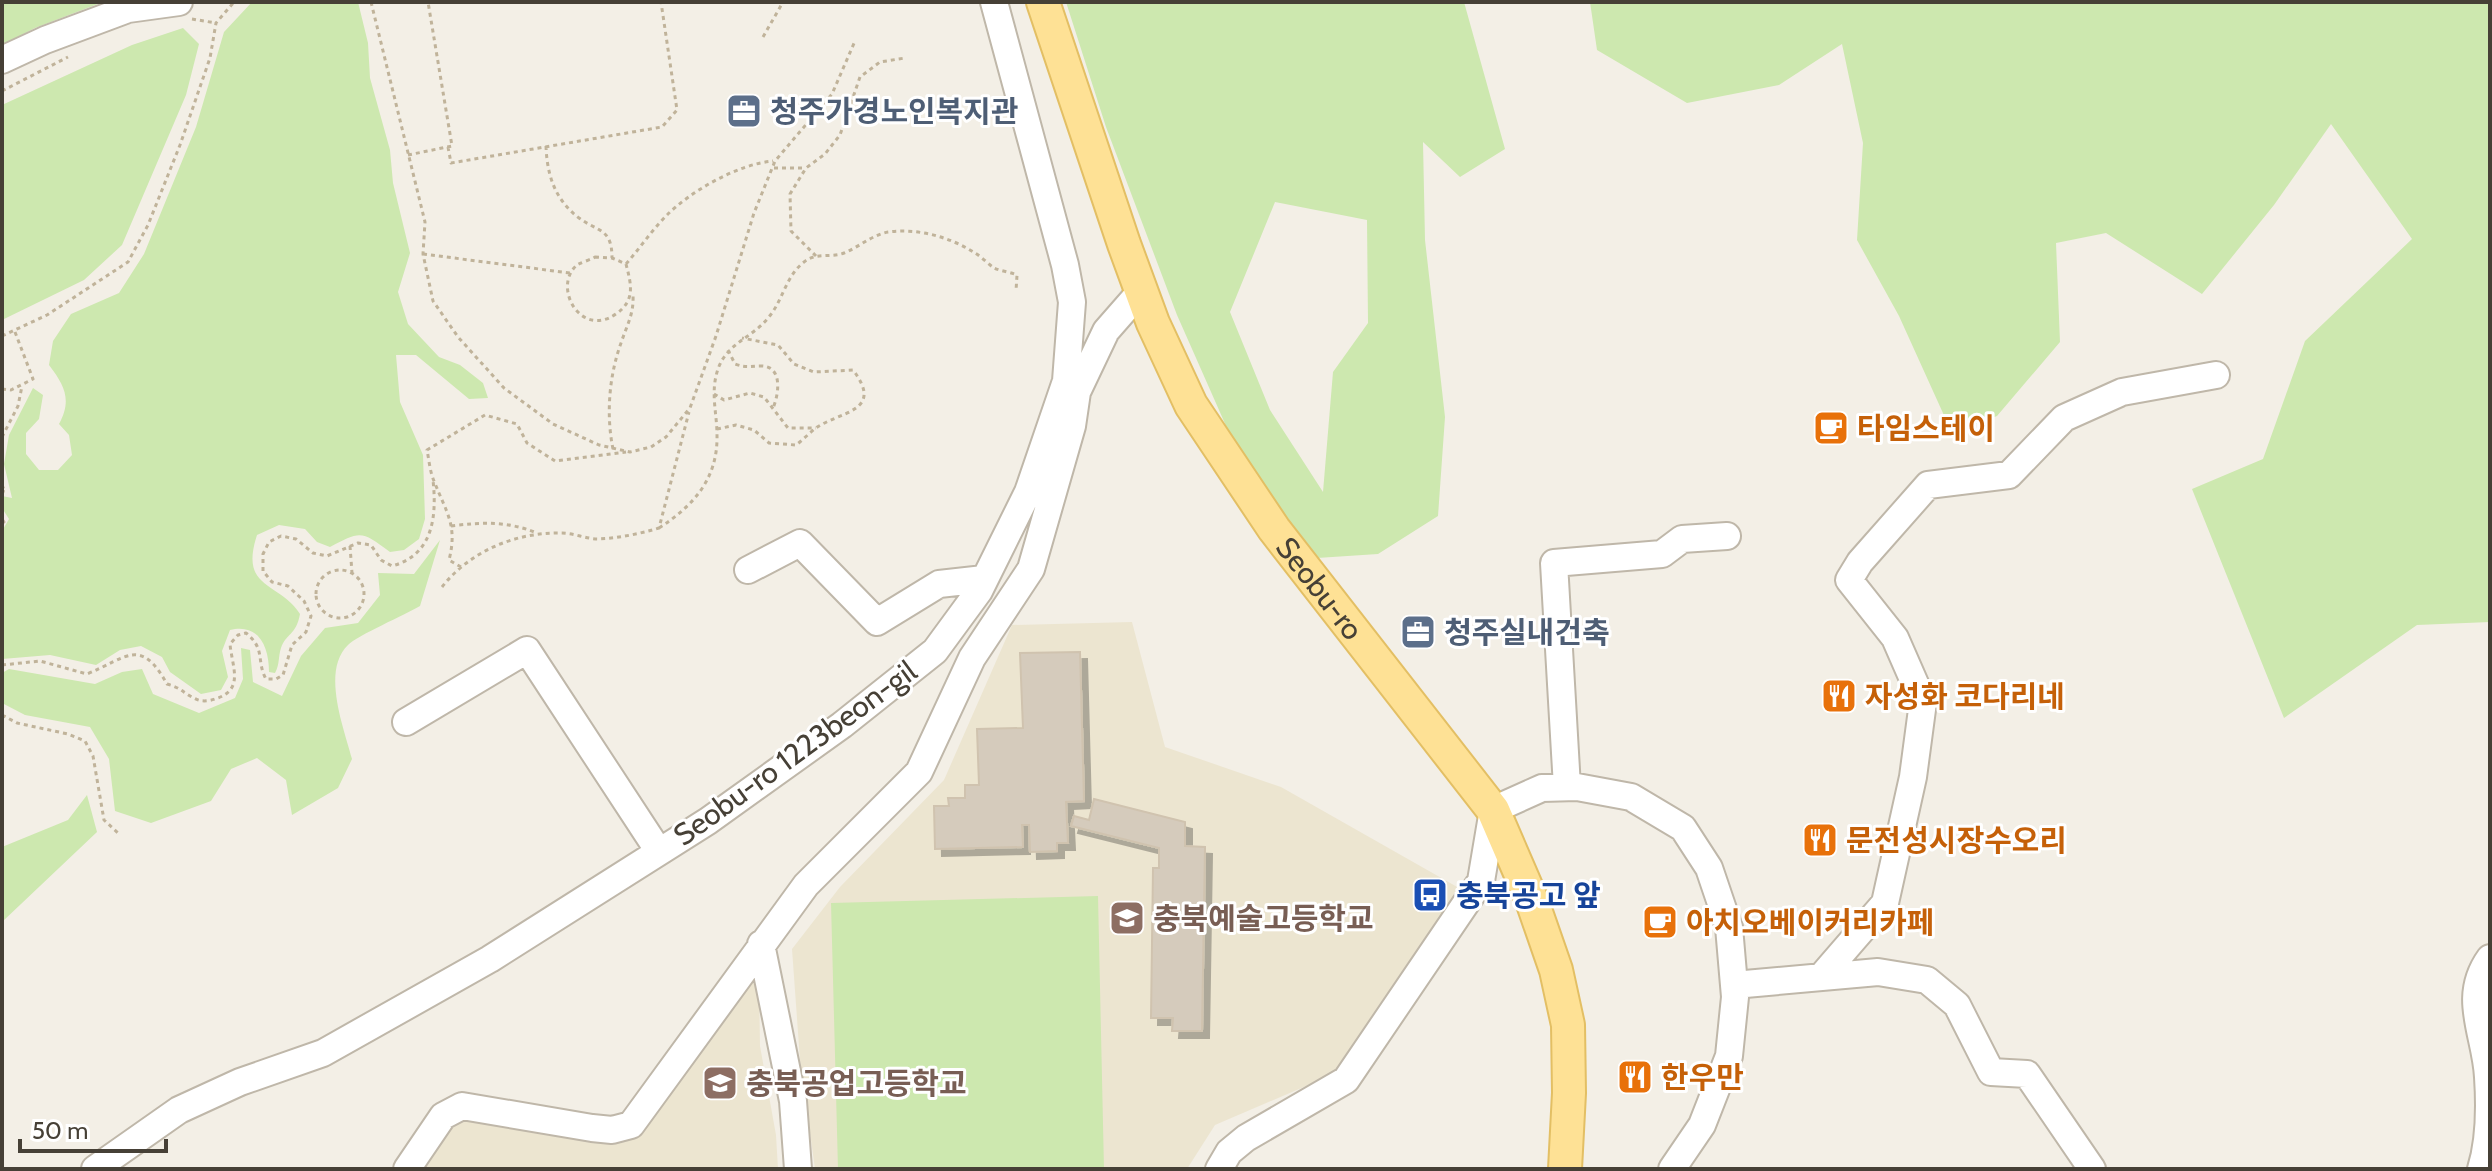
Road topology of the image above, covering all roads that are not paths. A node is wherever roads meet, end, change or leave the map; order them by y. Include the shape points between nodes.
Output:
1 (994, 2) edge
2 (1043, 2) edge
3 (182, 10) edge
4 (2, 60) edge
5 (1141, 291) junction
6 (2216, 375) dead end
7 (1040, 492) junction
8 (1727, 536) dead end
9 (748, 570) dead end
10 (984, 579) junction
11 (406, 722) dead end
12 (1567, 787) junction
13 (1493, 810) junction
14 (658, 850) junction
15 (761, 944) junction
16 (2490, 958) edge
17 (1821, 977) junction
18 (1734, 985) junction
19 (95, 1169) edge
20 (407, 1169) edge
21 (798, 1169) edge
22 (1219, 1169) edge
23 (1565, 1169) edge
24 (1672, 1169) edge
25 (2092, 1169) edge
26 (2481, 1169) edge

1 - 7 street, Seobu-ro 1223beon-gil via 1072,302 1066,381
2 - 5 main road, Seobu-ro
3 - 4 street via 128,9
5 - 7 street via 1106,331 1077,392 1072,426
5 - 13 main road, Seobu-ro via 1191,405 1226,461
6 - 17 street via 2122,392 2064,418 2009,475 1928,485 1860,562 1849,580 1895,638 1923,702 1913,777 1885,903
7 - 10 street, Seobu-ro 1223beon-gil
7 - 15 street via 1031,569 972,658 919,772 806,885
8 - 12 street via 1682,539 1662,554 1554,563
9 - 10 street via 800,543 877,622 939,584
10 - 14 street, Seobu-ro 1223beon-gil via 935,651 842,725 708,821
11 - 14 street via 527,650
12 - 13 street via 1542,788
12 - 18 street via 1631,797 1683,828 1709,868 1729,927
13 - 22 street via 1481,881 1346,1080 1246,1138
13 - 23 main road, Seobu-ro via 1536,912 1568,1025
14 - 19 street, Seobu-ro 1223beon-gil via 490,959 323,1053 179,1110
15 - 20 street via 631,1125 592,1128 462,1106 443,1116
15 - 21 street via 793,1101
16 - 26 street via 2474,998 2488,1075 2487,1149
17 - 18 street
17 - 25 street via 1878,972 1927,980 1957,1005 1991,1072 2027,1074
18 - 24 street via 1729,1056 1702,1125

